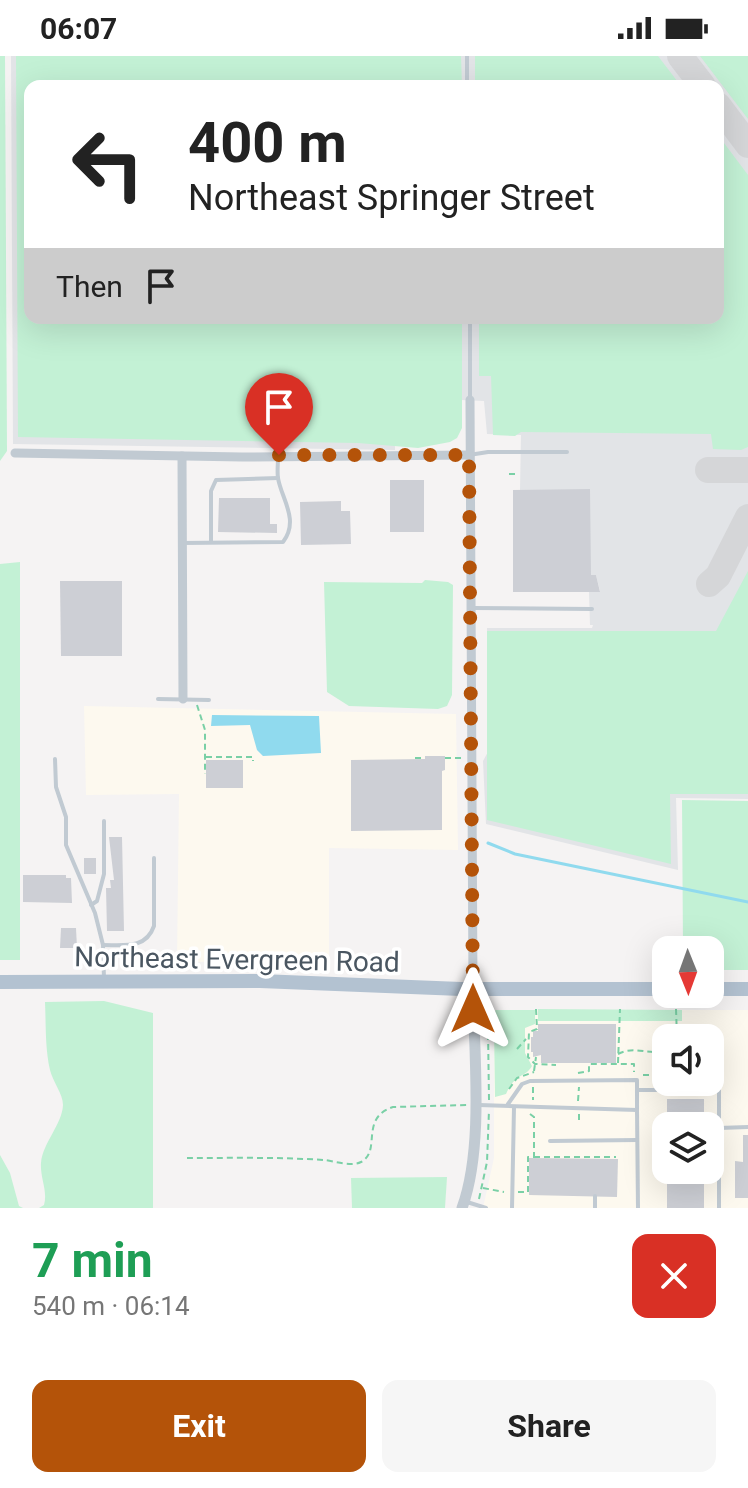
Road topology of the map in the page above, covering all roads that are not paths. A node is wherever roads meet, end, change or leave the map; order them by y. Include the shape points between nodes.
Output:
1 (467, 56) edge
2 (467, 80) edge
3 (470, 324) edge
4 (470, 400) joint
5 (567, 452) dead end
6 (15, 453) dead end
7 (279, 455) junction
8 (469, 455) junction
9 (182, 456) junction
10 (278, 478) junction
11 (182, 543) junction
12 (211, 543) junction
13 (471, 608) junction
14 (592, 609) dead end
15 (158, 699) dead end
16 (183, 699) junction
17 (209, 700) dead end
18 (55, 759) dead end
19 (104, 821) dead end
20 (154, 858) dead end
21 (91, 905) junction
22 (103, 945) junction
23 (104, 981) junction
24 (0, 982) edge
25 (473, 989) junction
26 (652, 989) edge
27 (724, 989) edge
28 (748, 989) edge
29 (637, 1090) junction
30 (469, 1105) junction
31 (507, 1105) junction
32 (514, 1106) junction
33 (637, 1110) junction
34 (719, 1112) edge
35 (748, 1127) edge
36 (724, 1128) edge
37 (637, 1140) junction
38 (550, 1141) dead end
39 (719, 1184) edge
40 (595, 1196) dead end
41 (463, 1204) edge
42 (486, 1208) edge
43 (512, 1208) edge
44 (595, 1208) edge
45 (638, 1208) edge
46 (719, 1208) edge

1 - 2 lane
3 - 4 lane
4 - 8 street
5 - 8 lane
6 - 9 street
7 - 8 street
7 - 9 street
7 - 10 lane
8 - 13 street
9 - 11 street
10 - 12 lane via 216,480 211,491
10 - 12 lane via 289,511 283,542
11 - 12 lane
11 - 16 street
13 - 14 lane
13 - 25 street
15 - 16 lane
16 - 17 lane
18 - 21 lane via 66,845
19 - 21 lane via 104,874
20 - 22 lane via 151,935 137,945
21 - 22 lane
22 - 23 lane
23 - 24 main road, Northeast Evergreen Road
23 - 25 main road, Northeast Evergreen Road
25 - 26 main road, Northeast Evergreen Road
25 - 30 street
27 - 28 main road
29 - 31 lane via 637,1080 530,1081
29 - 33 lane
29 - 34 lane via 719,1090
30 - 31 lane
30 - 41 street via 473,1160
31 - 32 lane
32 - 33 lane
32 - 43 lane
33 - 37 lane
35 - 36 lane
37 - 38 lane
37 - 45 lane
39 - 46 lane
40 - 44 lane
41 - 42 lane

